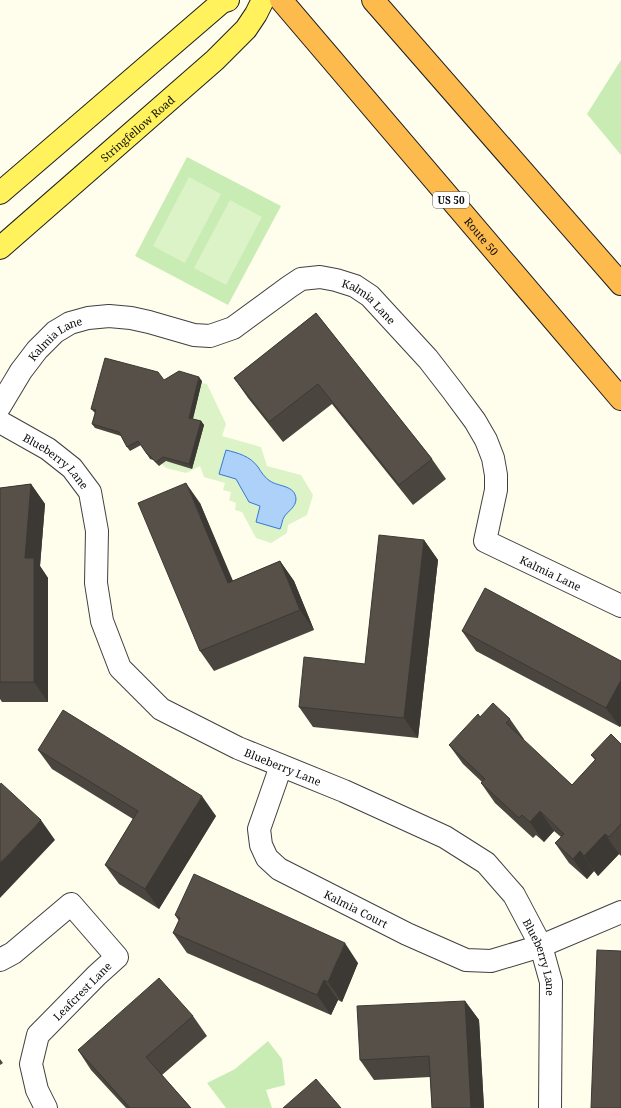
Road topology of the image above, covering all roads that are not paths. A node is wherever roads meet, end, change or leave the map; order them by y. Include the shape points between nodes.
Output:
1 (228, 0) edge
2 (263, 0) edge
3 (281, 0) edge
4 (373, 0) edge
5 (0, 193) edge
6 (0, 248) edge
7 (621, 284) edge
8 (621, 399) edge
9 (0, 406) edge
10 (0, 422) edge
11 (621, 606) edge
12 (281, 766) junction
13 (621, 912) edge
14 (541, 946) junction
15 (0, 960) edge
16 (46, 1108) edge
17 (550, 1108) edge

1 - 5 main road via 222,2
2 - 6 main road, Stringfellow Road via 246,29 215,60
3 - 8 highway, Route 50 / US 50
4 - 7 highway
9 - 11 street, Kalmia Lane via 37,350 55,332 70,323 109,316 131,318 194,335 210,336 233,328 301,279 320,277 355,286 370,296 428,359 475,421 486,440 493,458 496,490 485,541
10 - 12 street, Blueberry Lane via 48,449 72,468 90,492 97,531 96,583 102,621 120,668 161,709 238,748
12 - 14 street, Blueberry Lane via 344,791 445,837 486,863 514,895
12 - 14 street, Kalmia Court via 259,829 261,845 267,858 279,869 407,934 466,960 491,961
13 - 14 street
14 - 17 street, Blueberry Lane via 551,982
15 - 16 street, Leafcrest Lane via 13,953 71,904 117,957 38,1035 31,1064 37,1090

